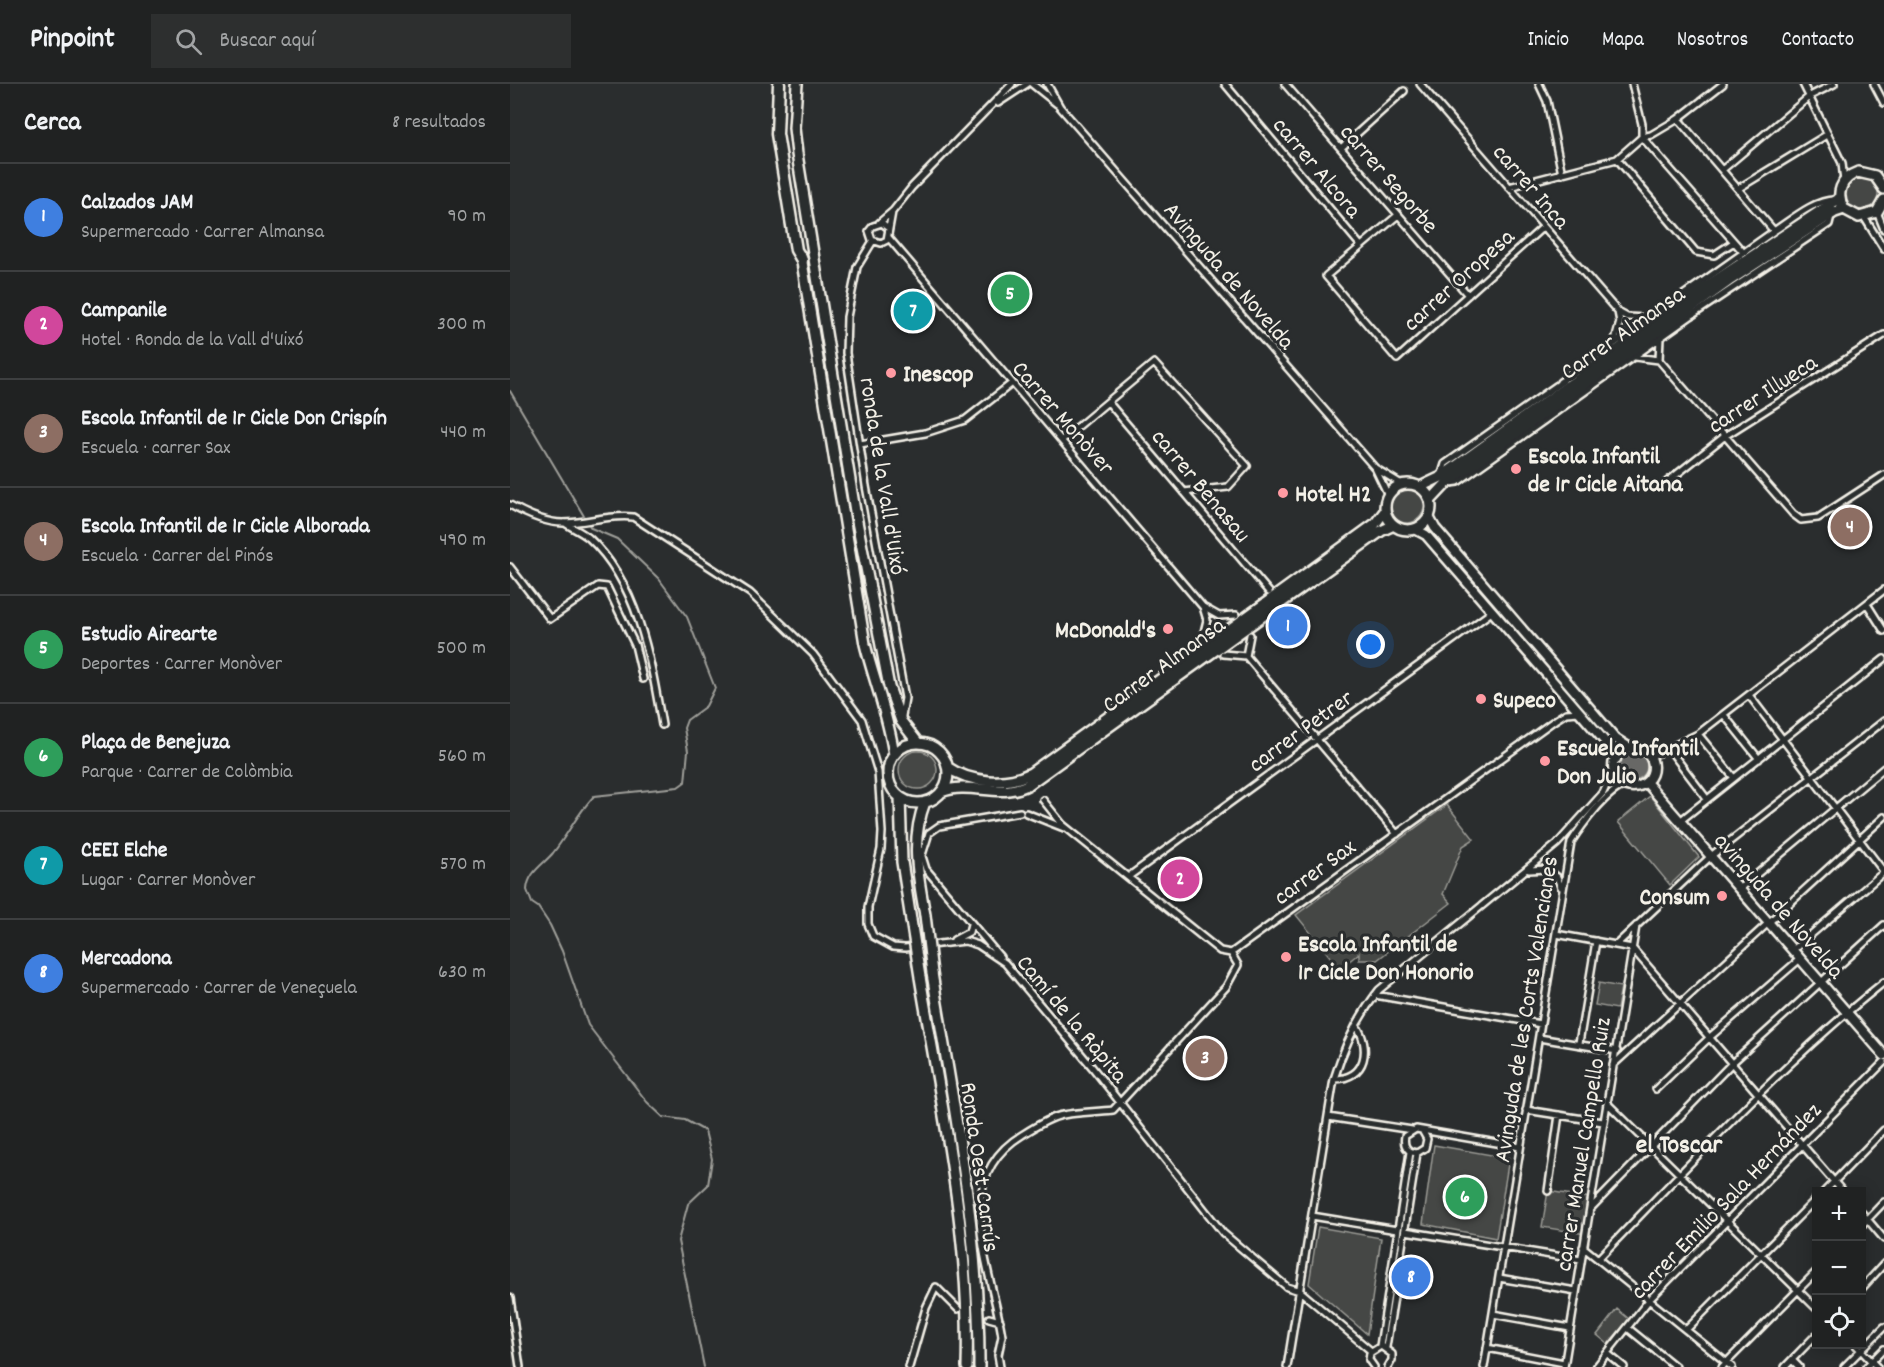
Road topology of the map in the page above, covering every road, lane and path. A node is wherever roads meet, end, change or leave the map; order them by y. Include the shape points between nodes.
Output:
1 (779, 84) edge
2 (784, 84) edge
3 (797, 84) edge
4 (1012, 84) edge
5 (1031, 84) edge
6 (1047, 84) edge
7 (1224, 84) edge
8 (1285, 84) edge
9 (1419, 84) edge
10 (1539, 84) edge
11 (1632, 84) edge
12 (1723, 84) edge
13 (1803, 84) edge
14 (1834, 84) edge
15 (1874, 84) edge
16 (1404, 91) dead end
17 (1809, 96) junction
18 (1884, 103) edge
19 (1059, 106) junction
20 (991, 107) junction
21 (1678, 119) junction
22 (1828, 134) junction
23 (1642, 137) junction
24 (1341, 148) junction
25 (1617, 159) junction
26 (1842, 163) junction
27 (1722, 170) junction
28 (1854, 173) junction
29 (1562, 174) junction
30 (1880, 174) edge
31 (1844, 182) junction
32 (1884, 186) edge
33 (1509, 187) junction
34 (1738, 188) junction
35 (1838, 199) junction
36 (1884, 200) edge
37 (1844, 209) junction
38 (893, 211) junction
39 (1877, 212) junction
40 (1398, 214) junction
41 (1832, 214) junction
42 (1864, 217) junction
43 (879, 223) junction
44 (887, 227) junction
45 (1544, 227) junction
46 (1884, 229) edge
47 (1774, 231) junction
48 (886, 239) junction
49 (873, 241) junction
50 (1734, 242) junction
51 (1361, 246) junction
52 (1884, 249) edge
53 (1743, 252) junction
54 (802, 260) junction
55 (1468, 295) junction
56 (1618, 312) junction
57 (1649, 318) junction
58 (1884, 335) edge
59 (1660, 337) junction
60 (1615, 341) junction
61 (1633, 357) junction
62 (1659, 360) junction
63 (1577, 379) junction
64 (1560, 382) junction
65 (1011, 384) junction
66 (1590, 389) junction
67 (1570, 392) junction
68 (1108, 402) junction
69 (1725, 436) junction
70 (1062, 440) junction
71 (860, 444) junction
72 (1375, 468) junction
73 (1884, 475) edge
74 (1443, 480) junction
75 (1402, 484) junction
76 (1662, 486) dead end
77 (1420, 487) junction
78 (1184, 492) junction
79 (1388, 495) junction
80 (1431, 500) junction
81 (510, 505) edge
82 (1385, 511) junction
83 (1429, 517) junction
84 (565, 523) junction
85 (1394, 525) junction
86 (1415, 529) junction
87 (510, 567) edge
88 (1884, 590) edge
89 (1269, 592) dead end
90 (1867, 604) junction
91 (1203, 608) junction
92 (1493, 611) junction
93 (1236, 615) dead end
94 (1884, 631) edge
95 (1250, 634) dead end
96 (1202, 640) dead end
97 (1223, 654) dead end
98 (1246, 656) junction
99 (1884, 659) edge
100 (642, 679) dead end
101 (1749, 695) junction
102 (1579, 712) junction
103 (1724, 715) junction
104 (901, 720) junction
105 (1884, 721) edge
106 (663, 725) dead end
107 (1698, 734) junction
108 (1317, 739) junction
109 (1783, 740) junction
110 (918, 743) junction
111 (1630, 748) junction
112 (1669, 749) junction
113 (894, 755) junction
114 (1650, 757) junction
115 (1616, 759) junction
116 (1759, 759) junction
117 (1030, 764) dead end
118 (947, 767) junction
119 (1614, 768) junction
120 (1884, 768) edge
121 (1026, 776) junction
122 (1812, 777) junction
123 (1734, 778) junction
124 (1646, 782) junction
125 (1625, 785) junction
126 (941, 792) junction
127 (900, 797) junction
128 (1043, 800) dead end
129 (1707, 800) junction
130 (926, 802) junction
131 (1835, 809) junction
132 (1884, 817) edge
133 (1680, 821) junction
134 (918, 824) junction
135 (1068, 829) junction
136 (1397, 834) junction
137 (1858, 839) junction
138 (921, 854) junction
139 (1711, 856) junction
140 (1526, 871) junction
141 (1884, 872) edge
142 (1128, 877) junction
143 (1740, 889) junction
144 (1562, 891) junction
145 (1768, 922) junction
146 (971, 924) junction
147 (1884, 925) edge
148 (1636, 926) junction
149 (1556, 934) junction
150 (952, 941) junction
151 (1596, 941) junction
152 (1616, 945) junction
153 (1632, 948) junction
154 (1793, 950) junction
155 (1231, 953) junction
156 (1800, 959) junction
157 (1005, 963) junction
158 (1820, 982) junction
159 (1884, 982) edge
160 (1375, 995) junction
161 (1680, 1003) junction
162 (1846, 1012) junction
163 (1541, 1024) junction
164 (1356, 1025) junction
165 (1710, 1037) junction
166 (1539, 1038) junction
167 (1579, 1043) junction
168 (1616, 1049) junction
169 (1623, 1055) junction
170 (1884, 1055) edge
171 (1884, 1062) edge
172 (1732, 1063) junction
173 (1613, 1065) junction
174 (1334, 1079) junction
175 (1656, 1089) dead end
176 (1758, 1093) junction
177 (1119, 1101) junction
178 (1607, 1103) junction
179 (1527, 1110) junction
180 (1559, 1115) junction
181 (1328, 1117) junction
182 (1603, 1122) junction
183 (1412, 1130) junction
184 (1884, 1130) edge
185 (1423, 1132) junction
186 (1803, 1144) junction
187 (1651, 1146) junction
188 (1520, 1148) junction
189 (1414, 1152) junction
190 (1680, 1174) junction
191 (1834, 1181) junction
192 (1828, 1187) edge
193 (1839, 1187) edge
194 (1548, 1191) dead end
195 (1884, 1202) edge
196 (1812, 1203) edge
197 (1590, 1209) junction
198 (1312, 1216) junction
199 (1867, 1219) joint
200 (1728, 1221) junction
201 (1397, 1230) junction
202 (1405, 1231) junction
203 (1884, 1239) edge
204 (1504, 1247) junction
205 (1583, 1247) junction
206 (1761, 1254) junction
207 (1598, 1259) junction
208 (1581, 1260) junction
209 (1884, 1264) edge
210 (1812, 1276) edge
211 (1499, 1278) junction
212 (1866, 1284) edge
213 (1798, 1290) junction
214 (1300, 1291) junction
215 (1576, 1291) junction
216 (510, 1298) edge
217 (1650, 1300) junction
218 (1812, 1304) edge
219 (958, 1309) tunnel mouth
220 (1493, 1314) junction
221 (989, 1318) tunnel mouth
222 (1000, 1321) junction
223 (1884, 1327) edge
224 (1570, 1328) junction
225 (1629, 1329) junction
226 (1686, 1330) junction
227 (1812, 1339) edge
228 (1383, 1347) junction
229 (1487, 1348) junction
230 (1884, 1348) edge
231 (1861, 1350) junction
232 (1371, 1351) junction
233 (1608, 1354) junction
234 (1792, 1360) junction
235 (1871, 1362) junction
236 (1564, 1365) edge
237 (1724, 1365) edge
238 (1390, 1366) edge
239 (520, 1367) edge
240 (909, 1367) edge
241 (967, 1367) edge
242 (979, 1367) edge
243 (1000, 1367) edge
244 (1287, 1367) edge
245 (1374, 1367) edge
246 (1484, 1367) edge
247 (1596, 1367) edge
248 (1624, 1367) edge
249 (1676, 1367) edge
250 (1732, 1367) edge
251 (1785, 1367) edge
252 (1799, 1367) edge
253 (1844, 1367) edge
254 (1866, 1367) edge
255 (1877, 1367) edge

1 - 54 highway via 777,134 796,250
2 - 54 main road via 782,140
3 - 104 main road via 797,154 840,425 889,687
4 - 20 street
5 - 19 street
5 - 20 street
6 - 19 street
7 - 51 street, carrer Alcora
8 - 24 street, carrer Segorbe
9 - 33 street, carrer Inca
10 - 29 street via 1547,101
11 - 23 street
12 - 21 street
13 - 17 street
14 - 17 street
15 - 18 street
16 - 24 street
17 - 22 street
17 - 27 street
19 - 72 street, Avinguda de Novelda
20 - 38 street
21 - 23 street
21 - 27 street
22 - 26 street
22 - 34 street
23 - 25 street
23 - 50 street
24 - 40 street, carrer Segorbe
25 - 29 street
25 - 50 street via 1696,252 1714,255
26 - 28 street
26 - 31 street
27 - 34 street
28 - 30 main road
28 - 31 main road
29 - 33 street
30 - 32 main road
31 - 35 main road
33 - 45 street, carrer Inca
34 - 47 street
35 - 37 main road
35 - 47 street via 1827,200
35 - 63 main road
36 - 39 main road
37 - 41 main road, Carrer Almansa
37 - 42 main road
38 - 43 street
38 - 44 street
39 - 42 main road
39 - 46 street
40 - 51 street
40 - 55 street, carrer Segorbe
41 - 59 street via 1829,224
41 - 67 main road, Carrer Almansa via 1781,245
42 - 52 street
43 - 44 street
43 - 49 street, ronda de la Vall d'Uixó via 869,231
44 - 48 street
45 - 55 street, carrer Oropesa
45 - 56 street, carrer Inca
47 - 53 street
48 - 49 street
48 - 65 street, Carrer Monòver
49 - 71 street, ronda de la Vall d'Uixó via 857,267 847,317 846,353
50 - 53 street
51 - 55 street, carrer Oropesa via 1326,276 1397,359
53 - 57 street
54 - 113 main road via 865,644
56 - 57 street via 1627,317
56 - 60 street via 1620,322
57 - 60 street
58 - 69 street, carrer Illueca
59 - 61 street
59 - 62 street
60 - 64 street
61 - 62 street
61 - 66 street
62 - 69 street
63 - 64 street
63 - 74 main road
64 - 74 street via 1445,464
65 - 70 street, Carrer Monòver
65 - 71 street via 965,420 925,433
66 - 67 street
66 - 74 street via 1458,482
67 - 74 main road, Carrer Almansa
68 - 70 street
68 - 78 street, carrer Benasau
68 - 78 street via 1154,363 1247,466 1228,487
69 - 73 street via 1801,520 1818,518
69 - 76 street, carrer Illueca
70 - 91 street, Carrer Monòver
71 - 104 street, ronda de la Vall d'Uixó via 904,698
72 - 75 street, Avinguda de Novelda
72 - 79 street, Avinguda de Novelda
74 - 77 main road
74 - 80 main road, Carrer Almansa
75 - 77 main road
75 - 79 main road
77 - 80 main road
78 - 89 street, carrer Benasau
79 - 82 main road
80 - 83 main road
81 - 84 street, Camí de la Ràpita via 545,520
82 - 85 main road
82 - 121 main road, Carrer Almansa via 1376,524
83 - 86 main road
83 - 111 main road via 1616,739
84 - 106 street via 588,537 618,576 633,605
84 - 150 street, Camí de la Ràpita via 618,515 633,517 750,593 813,654 862,720 878,772 881,849 868,907 873,936 905,948
85 - 86 main road via 1403,530
85 - 126 main road, Carrer Almansa via 1029,784 1012,791 959,786
86 - 92 main road via 1426,535
87 - 100 street via 550,619 598,586 607,587 635,645
88 - 90 street
90 - 94 street
90 - 101 street
91 - 93 street via 1219,616
91 - 96 street via 1207,620
92 - 102 main road
92 - 108 street, carrer Petrer
95 - 98 street
97 - 98 street
98 - 108 street
99 - 109 street
101 - 103 street
101 - 109 street
102 - 115 main road
102 - 136 street, carrer Sax via 1561,716
103 - 107 street
103 - 116 street
104 - 110 main road
105 - 122 street
107 - 112 street
107 - 123 street
108 - 136 street
108 - 142 street, carrer Petrer
109 - 116 street
109 - 122 street
110 - 113 main road
110 - 118 main road via 940,753
111 - 114 main road via 1641,749
111 - 115 main road
112 - 114 street
112 - 129 street
113 - 127 main road via 888,773
114 - 124 main road via 1652,772
115 - 119 main road
116 - 123 street
117 - 121 main road
118 - 121 main road, Carrer Almansa via 993,781
118 - 126 main road via 947,780
119 - 125 main road
119 - 140 street via 1594,804 1562,840
120 - 131 street
122 - 131 street
122 - 139 street
123 - 129 street
124 - 125 main road
124 - 133 main road, avinguda de Novelda
125 - 144 street, Avinguda de les Corts Valencianes via 1615,790 1571,842
126 - 130 main road
127 - 130 main road
127 - 241 main road, Ronda Oest Carrús, bridge via 902,862 954,1185 967,1307
128 - 135 street
129 - 133 street
130 - 134 main road
131 - 137 street
131 - 143 street
132 - 137 street
133 - 139 main road, avinguda de Novelda
134 - 138 main road
134 - 242 main road, Ronda Oest Carrús, bridge via 915,848 975,1257
135 - 138 street via 1023,813 939,826 930,833
135 - 142 street
136 - 155 street, carrer Sax
137 - 141 street
137 - 145 street
138 - 146 street via 926,869
139 - 143 main road, avinguda de Novelda
139 - 148 street
140 - 144 street via 1539,868 1552,872
140 - 160 street
141 - 154 street
142 - 155 street via 1220,951
143 - 145 main road, avinguda de Novelda
144 - 149 street, Avinguda de les Corts Valencianes
145 - 154 main road, avinguda de Novelda
145 - 161 street
146 - 150 street via 969,932
146 - 157 street
147 - 158 street
148 - 152 street
148 - 153 street, carrer Manuel Campello Ruiz
149 - 151 street
149 - 163 street, Avinguda de les Corts Valencianes
150 - 157 street, Camí de la Ràpita via 978,945
151 - 152 street
151 - 167 street
152 - 153 street
153 - 161 street
153 - 168 street, carrer Manuel Campello Ruiz
154 - 156 main road, avinguda de Novelda
155 - 177 street via 1238,964 1226,987
156 - 158 main road, avinguda de Novelda
156 - 165 street
157 - 177 street, Camí de la Ràpita
158 - 162 main road, avinguda de Novelda
158 - 172 street
159 - 162 street
160 - 163 street
160 - 164 street
161 - 165 street
161 - 169 street
162 - 170 main road, avinguda de Novelda
162 - 176 street
163 - 166 street, Avinguda de les Corts Valencianes
164 - 174 street
164 - 174 street via 1365,1042 1365,1059 1357,1072
165 - 172 street
165 - 175 street
166 - 167 street
166 - 179 street, Avinguda de les Corts Valencianes
167 - 168 street
168 - 169 street
168 - 173 street, carrer Manuel Campello Ruiz
169 - 173 street
171 - 186 street, carrer Emilio Sala Hernández
172 - 176 street
172 - 187 street
173 - 178 street, carrer Manuel Campello Ruiz
174 - 181 street
176 - 186 street
176 - 190 street
177 - 214 street via 1223,1233 1287,1287
177 - 222 street, Camí de la Ràpita via 1113,1110 1062,1115 1008,1144 994,1157 980,1192 980,1217
178 - 182 street, carrer Manuel Campello Ruiz
178 - 187 street
179 - 180 street
179 - 188 street, Avinguda de les Corts Valencianes
180 - 182 street
180 - 194 street
181 - 183 street
181 - 198 street
182 - 197 street, carrer Manuel Campello Ruiz
183 - 185 street
183 - 189 street via 1404,1139
184 - 191 street
185 - 188 street
185 - 189 street via 1427,1145
186 - 191 street
186 - 200 street, carrer Emilio Sala Hernández
187 - 190 street
187 - 197 street
188 - 204 street, Avinguda de les Corts Valencianes
189 - 201 street
189 - 202 street
190 - 200 street
190 - 207 street
191 - 192 street
191 - 193 street
195 - 199 street
196 - 206 street
197 - 205 street, carrer Manuel Campello Ruiz
198 - 201 street
198 - 214 street
199 - 203 street
200 - 206 street
200 - 217 street, carrer Emilio Sala Hernández
201 - 228 street
202 - 204 street
202 - 228 street
204 - 208 street
204 - 211 street, Avinguda de les Corts Valencianes
205 - 207 street
205 - 208 street, carrer Manuel Campello Ruiz
206 - 213 street
206 - 226 street
207 - 217 street
208 - 215 street, carrer Manuel Campello Ruiz
209 - 212 street
210 - 213 street
211 - 215 street
211 - 220 street, Avinguda de les Corts Valencianes
213 - 218 street
213 - 237 street
214 - 232 street
214 - 244 street
215 - 224 street, carrer Manuel Campello Ruiz
216 - 239 street
217 - 225 street, carrer Emilio Sala Hernández
217 - 226 street
219 - 240 street via 936,1287
220 - 224 street
220 - 229 street, Avinguda de les Corts Valencianes
221 - 222 street
222 - 243 street, Camí de la Ràpita
223 - 231 street
224 - 236 street, carrer Manuel Campello Ruiz
225 - 233 street, carrer Emilio Sala Hernández
225 - 249 street
226 - 237 street
227 - 234 street
228 - 232 street
228 - 238 street via 1392,1357
229 - 236 street
229 - 246 street, Avinguda de les Corts Valencianes
230 - 235 street
231 - 235 street
231 - 253 street
232 - 245 street via 1369,1360
233 - 247 street, carrer Emilio Sala Hernández
233 - 248 street
234 - 251 street
234 - 252 street
235 - 254 street
235 - 255 street
237 - 250 street

